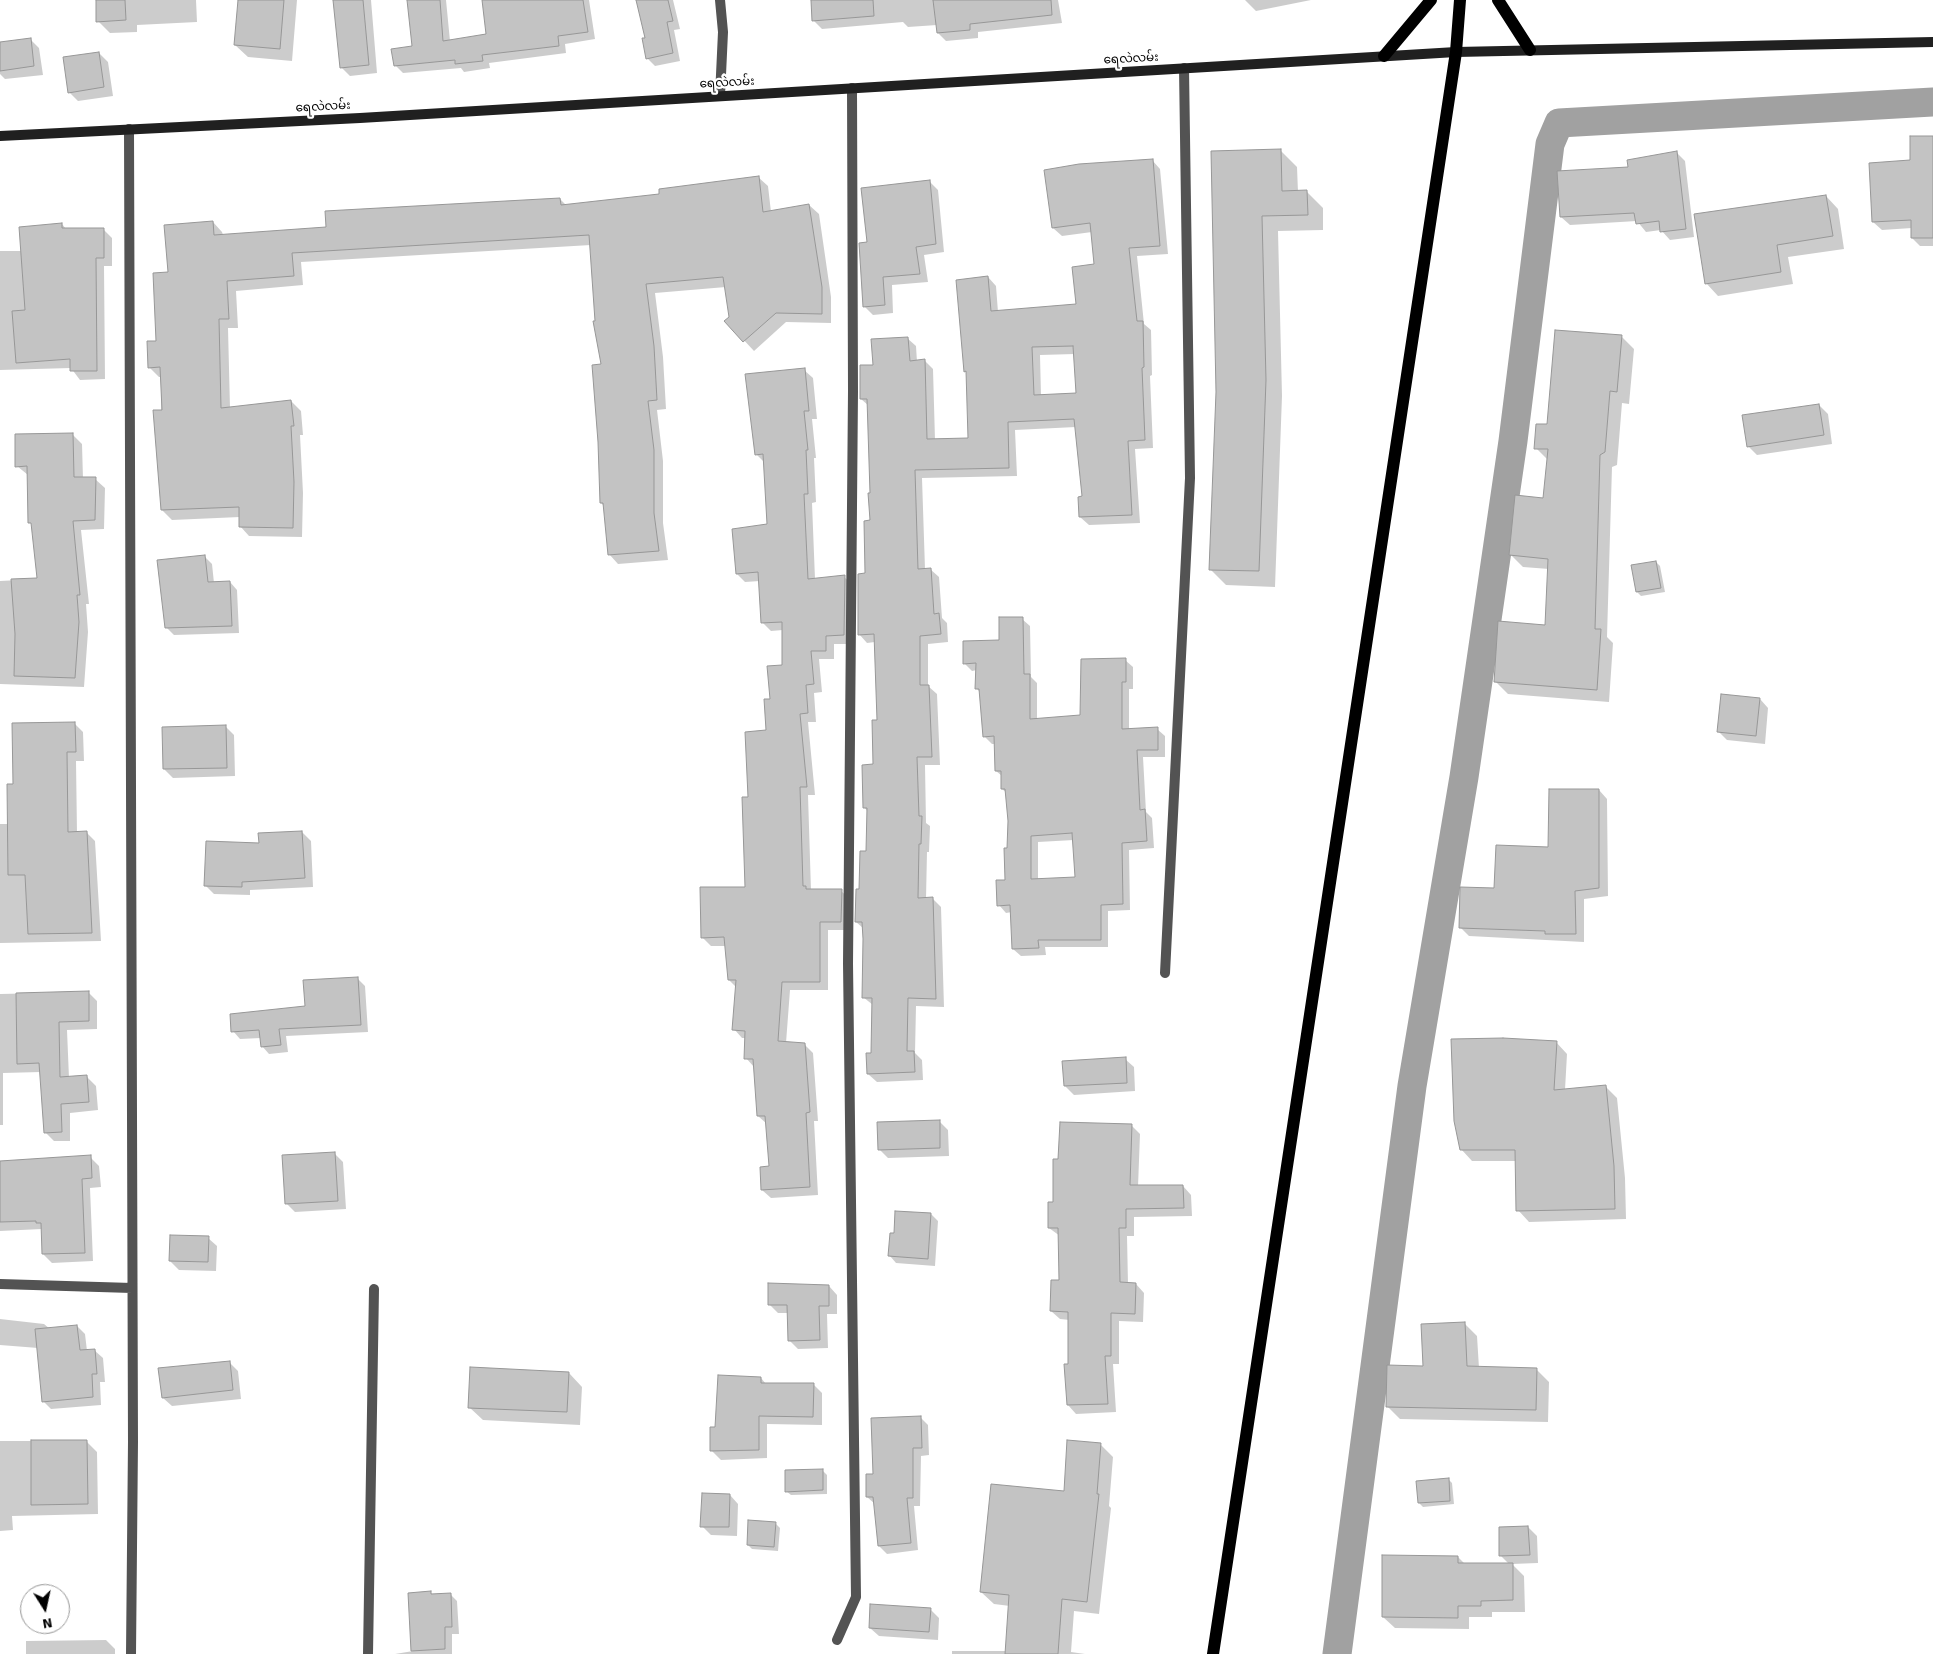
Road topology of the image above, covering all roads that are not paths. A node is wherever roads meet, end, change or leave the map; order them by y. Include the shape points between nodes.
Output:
1 (720, 0) edge
2 (1431, 0) edge
3 (1460, 0) edge
4 (1498, 0) edge
5 (1933, 42) edge
6 (1530, 50) junction
7 (1456, 52) junction
8 (1384, 56) junction
9 (1184, 68) junction
10 (852, 88) junction
11 (720, 96) junction
12 (129, 129) junction
13 (0, 136) edge
14 (1165, 973) dead end
15 (0, 1284) edge
16 (132, 1288) junction
17 (374, 1289) dead end
18 (837, 1640) dead end
19 (131, 1654) edge
20 (368, 1654) edge
21 (1213, 1654) edge

1 - 11 street
2 - 8 main road
3 - 7 main road
4 - 6 main road
5 - 6 main road, ရေလဲလမ်း
6 - 7 main road, ရေလဲလမ်း
7 - 8 main road, ရေလဲလမ်း
7 - 21 main road
8 - 9 main road, ရေလဲလမ်း
9 - 10 main road, ရေလဲလမ်း
9 - 14 street via 1190,478
10 - 11 main road, ရေလဲလမ်း
10 - 18 street via 848,963 856,1597
11 - 12 main road, ရေလဲလမ်း
12 - 13 main road, ရေလဲလမ်း
12 - 16 street
15 - 16 street
16 - 19 street
17 - 20 street

